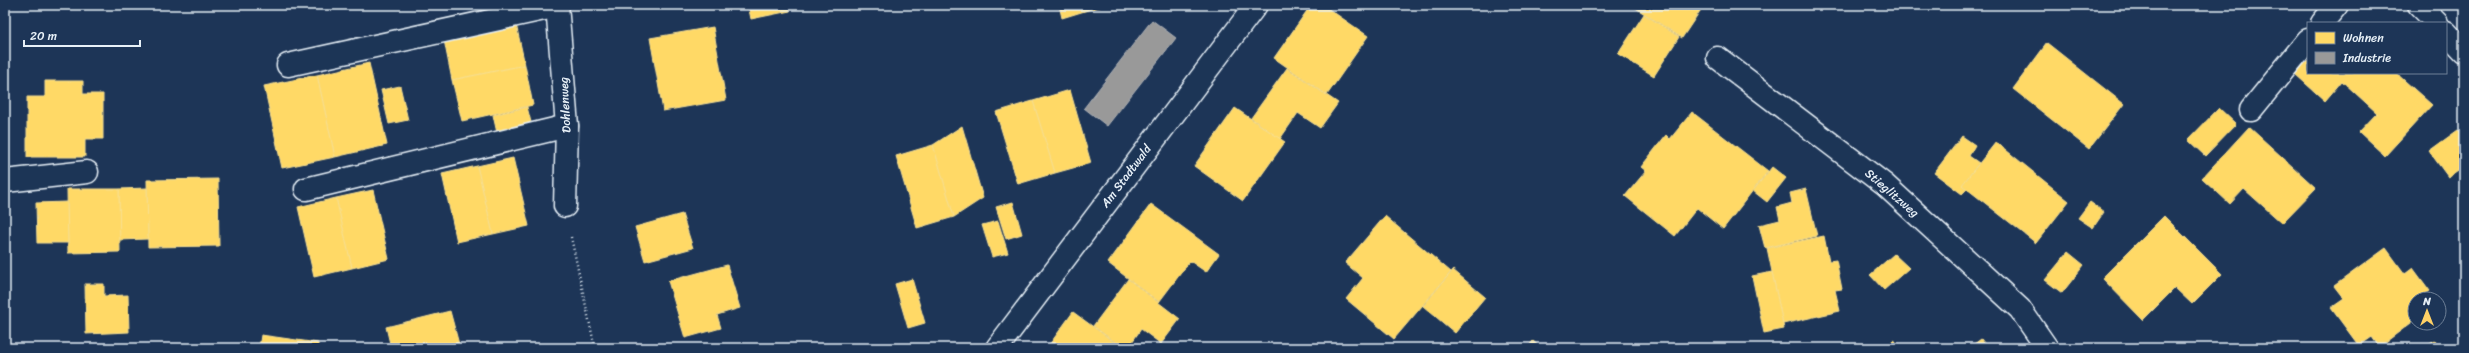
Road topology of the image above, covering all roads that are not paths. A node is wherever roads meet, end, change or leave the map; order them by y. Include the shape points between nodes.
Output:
1 (1256, 5) edge
2 (2337, 5) edge
3 (2419, 5) edge
4 (558, 6) edge
5 (2323, 22) edge
6 (2436, 22) edge
7 (2447, 33) edge
8 (2307, 41) edge
9 (2464, 51) edge
10 (1718, 58) dead end
11 (288, 65) dead end
12 (2251, 110) dead end
13 (567, 126) junction
14 (87, 172) dead end
15 (5, 181) edge
16 (306, 189) dead end
17 (565, 206) road end
18 (997, 348) edge
19 (2047, 348) edge

1 - 18 street, Am Stadtwald
2 - 5 street
3 - 6 street
4 - 11 street
4 - 13 street, Dohlenweg
7 - 9 street
8 - 12 street
10 - 19 street, Stieglitzweg via 1885,185 2020,309
13 - 16 street
13 - 17 street, Dohlenweg
14 - 15 street

